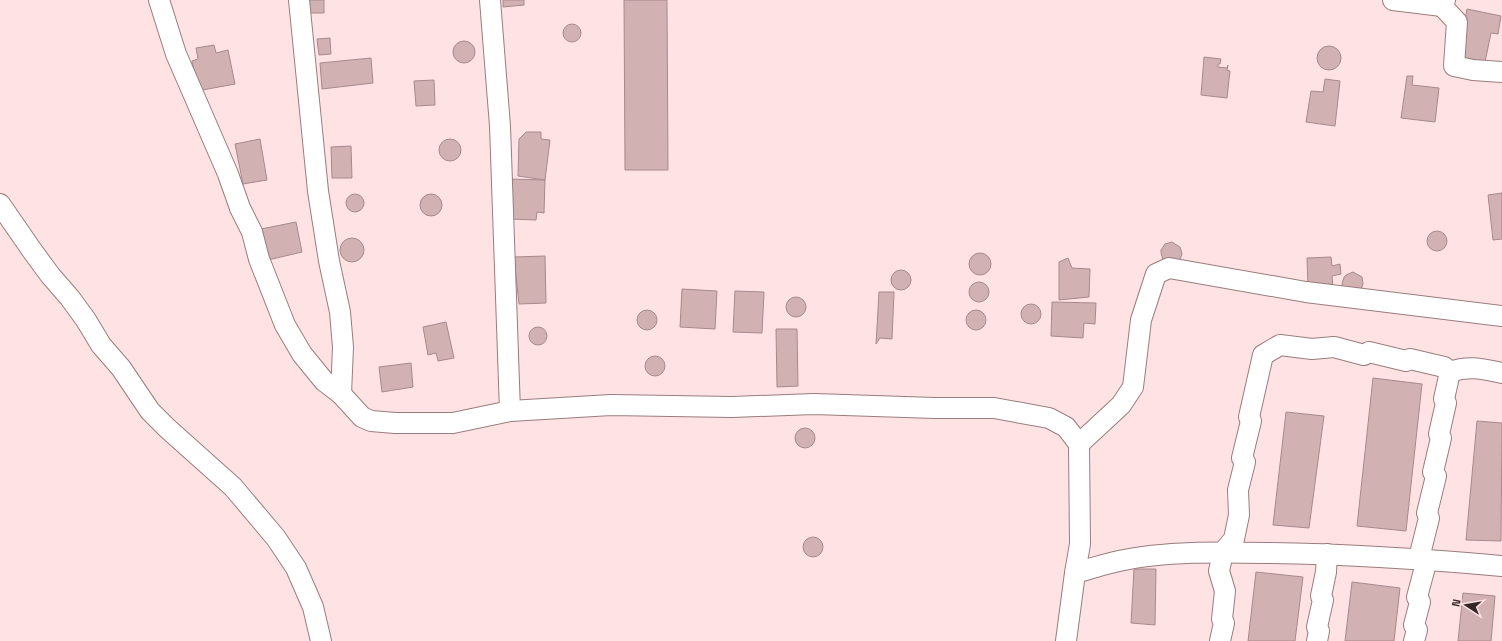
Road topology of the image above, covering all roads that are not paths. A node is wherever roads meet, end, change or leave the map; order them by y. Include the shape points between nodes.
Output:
1 (159, 0) edge
2 (299, 0) edge
3 (490, 0) edge
4 (1393, 0) edge
5 (1443, 3) edge
6 (1502, 72) edge
7 (0, 204) edge
8 (1502, 316) edge
9 (1450, 372) junction
10 (1502, 373) edge
11 (341, 394) junction
12 (510, 411) junction
13 (1079, 444) junction
14 (1223, 552) junction
15 (1327, 554) junction
16 (1419, 558) junction
17 (1502, 566) edge
18 (1076, 573) junction
19 (321, 641) edge
20 (1066, 641) edge
21 (1220, 641) edge
22 (1317, 641) edge
23 (1414, 641) edge

1 - 11 street via 176,54 252,232 259,258 285,325 302,354 324,381
2 - 11 street via 318,191 340,312 343,347
3 - 12 street via 500,126
4 - 5 street
5 - 6 street via 1457,22 1454,66
7 - 19 street via 150,411 233,487 276,538 299,574 313,607
8 - 13 street via 1306,292 1169,268 1156,274 1141,320 1133,387 1120,405
9 - 10 street via 1462,367
9 - 14 street via 1444,367 1410,359 1406,361 1369,352 1364,355 1334,347 1312,349 1280,345 1263,355 1242,458 1245,462 1238,490 1239,515 1234,539
9 - 16 street via 1439,434 1441,438 1433,472 1436,476 1427,514 1429,518
11 - 12 street via 362,417 370,421 453,423
12 - 13 street via 611,405 732,407 814,404 994,408 1049,418 1066,427
13 - 18 street via 1080,544
14 - 15 street
14 - 18 street via 1128,559
14 - 21 street via 1219,571 1225,591 1222,619 1224,623
15 - 16 street
15 - 22 street via 1321,596 1323,600 1316,627 1319,631
16 - 17 street
16 - 23 street via 1425,567 1417,597 1420,602 1414,625 1417,630
18 - 20 street

